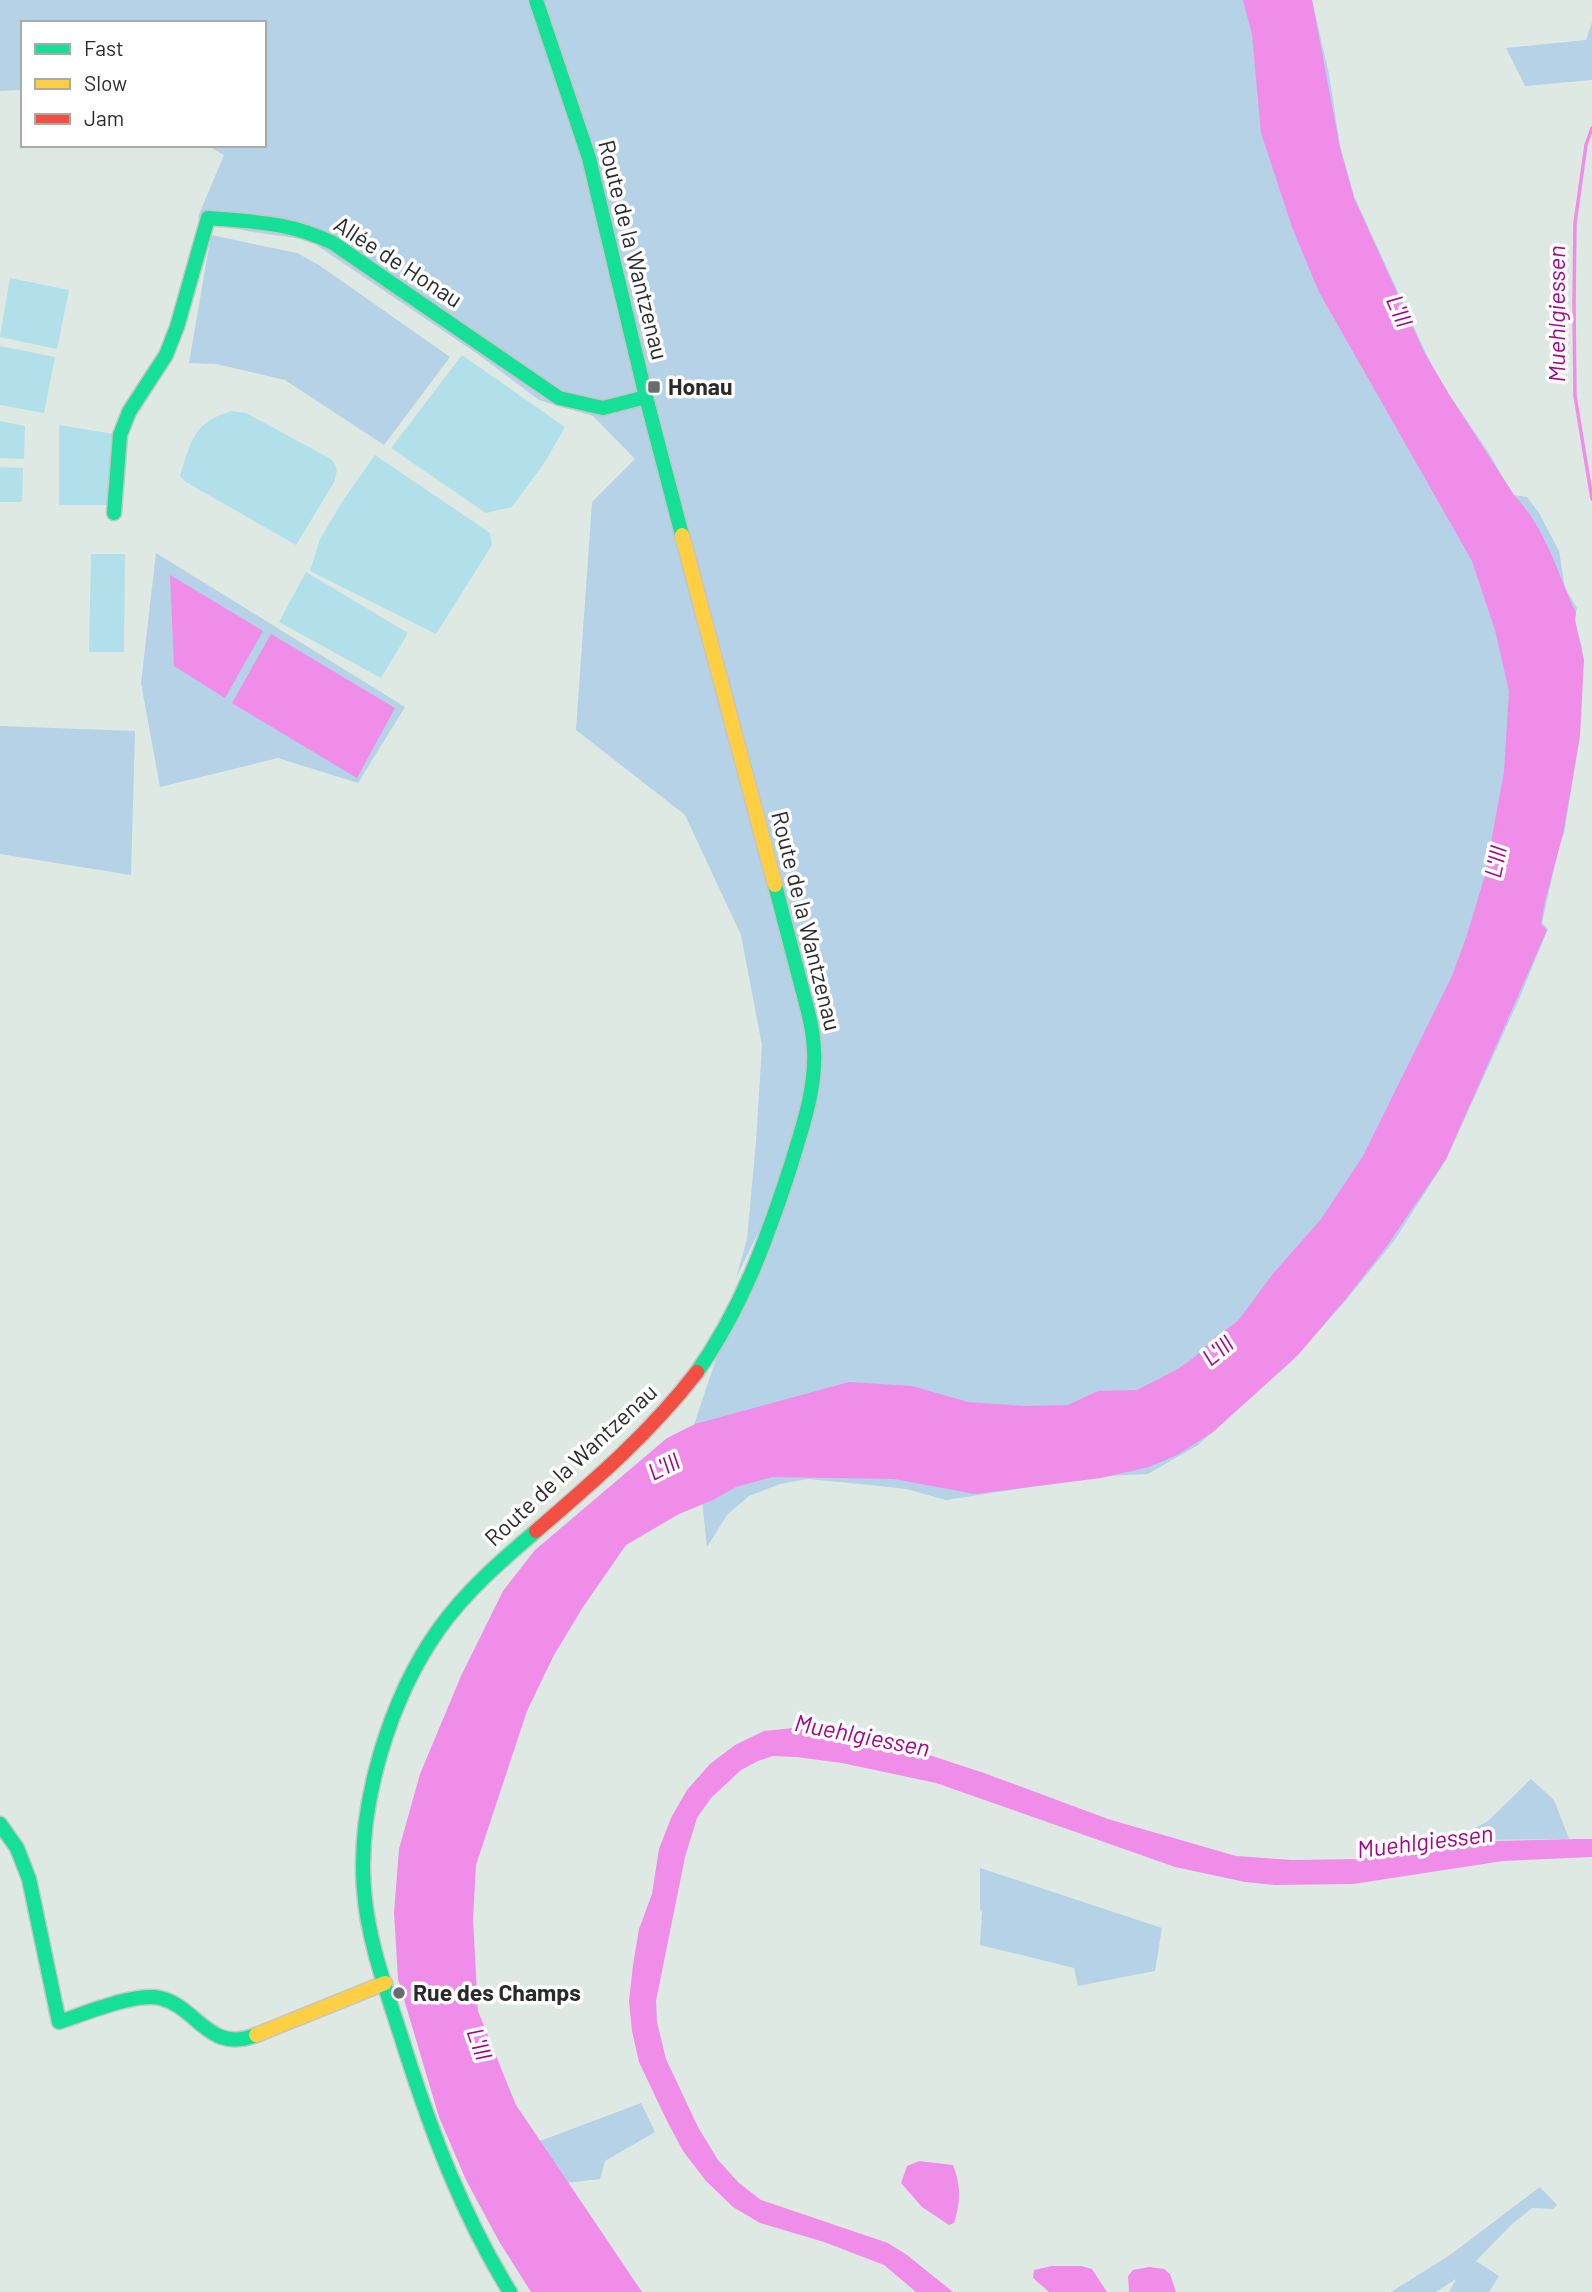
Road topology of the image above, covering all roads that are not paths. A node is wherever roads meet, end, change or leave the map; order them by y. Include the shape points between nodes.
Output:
1 (536, 0) edge
2 (646, 397) junction
3 (114, 513) dead end
4 (0, 1824) edge
5 (385, 1983) junction
6 (510, 2292) edge

1 - 2 main road, Route de la Wantzenau via 589,158
2 - 3 main road, Allée de Honau via 603,408 559,398 333,243 285,225 208,219 166,355 129,412 120,435
2 - 5 main road, Route de la Wantzenau via 810,1019 813,1082 773,1224 753,1275 712,1351 642,1434 450,1613 412,1671 382,1750 366,1829 364,1888
4 - 5 main road via 17,1848 29,1879 59,2022 143,1996 176,2005 208,2032 226,2039 246,2039
5 - 6 main road, Route de la Wantzenau via 440,2157 480,2242

